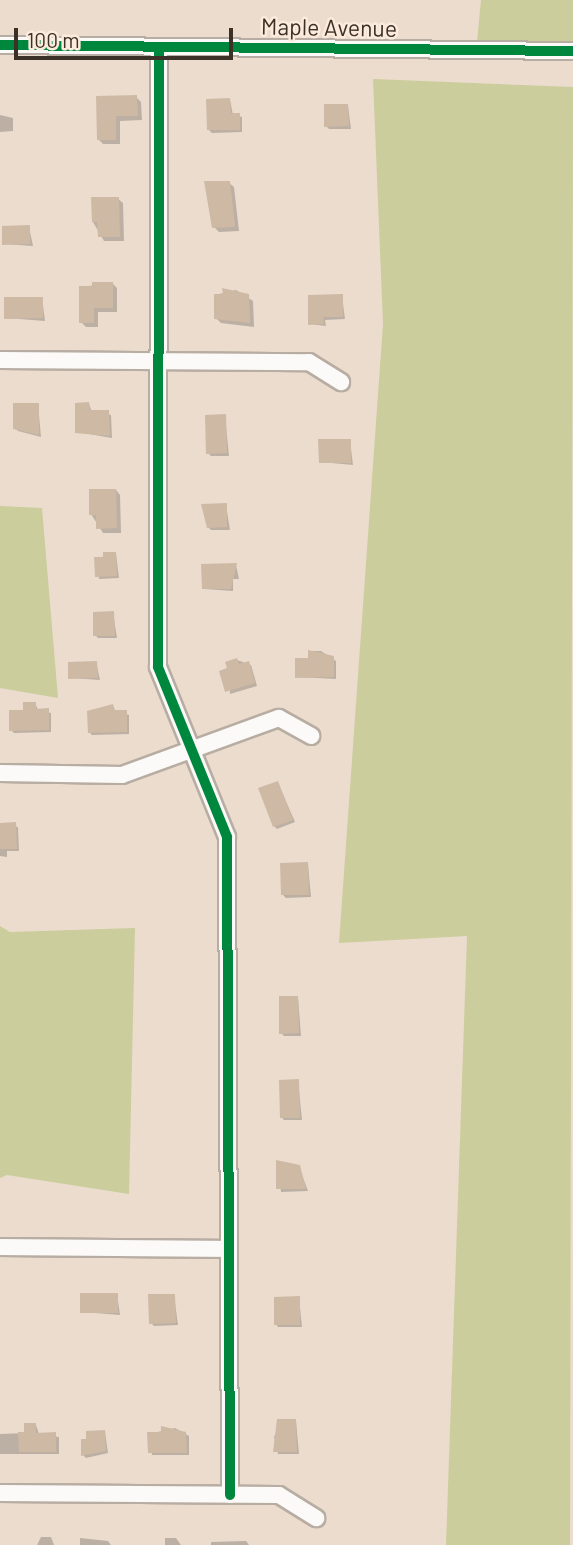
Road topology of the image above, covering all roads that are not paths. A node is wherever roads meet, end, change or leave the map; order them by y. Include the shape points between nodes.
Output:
1 (0, 45) edge
2 (159, 47) junction
3 (573, 51) edge
4 (0, 360) edge
5 (158, 360) junction
6 (341, 382) dead end
7 (311, 736) dead end
8 (191, 750) junction
9 (0, 772) edge
10 (0, 1247) edge
11 (227, 1249) junction
12 (0, 1493) edge
13 (230, 1495) junction
14 (316, 1518) dead end

1 - 2 street, Maple Avenue
2 - 3 street, Maple Avenue
2 - 5 street
4 - 5 street
5 - 6 street via 309,362
5 - 8 street via 158,667
7 - 8 street via 279,719
8 - 9 street via 122,775
8 - 11 street via 227,837
10 - 11 street
11 - 13 street
12 - 13 street
13 - 14 street via 279,1495

